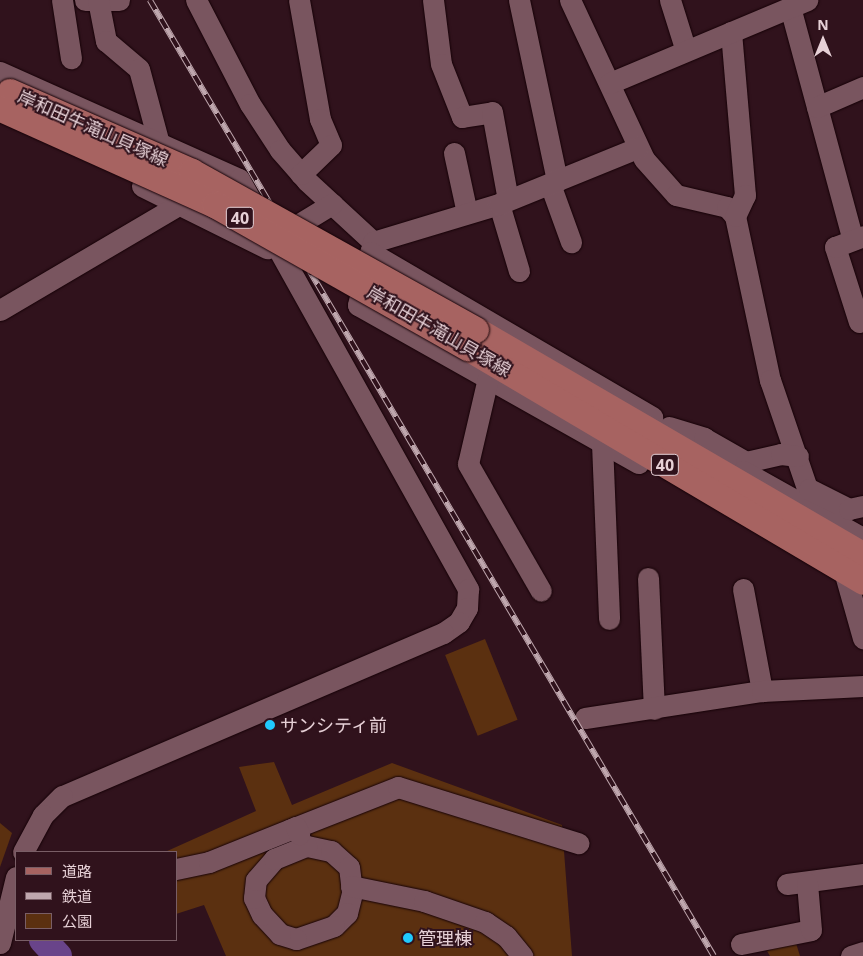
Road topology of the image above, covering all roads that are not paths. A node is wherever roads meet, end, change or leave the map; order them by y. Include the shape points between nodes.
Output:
1 (62, 0) edge
2 (100, 0) edge
3 (196, 0) edge
4 (298, 0) edge
5 (433, 0) edge
6 (519, 0) edge
7 (570, 0) edge
8 (670, 0) edge
9 (798, 4) edge
10 (731, 32) junction
11 (686, 51) junction
12 (71, 58) dead end
13 (610, 83) junction
14 (863, 87) edge
15 (2, 99) edge
16 (817, 107) junction
17 (158, 140) junction
18 (638, 148) junction
19 (454, 153) dead end
20 (210, 165) junction
21 (301, 174) junction
22 (554, 182) junction
23 (503, 202) junction
24 (332, 204) junction
25 (185, 206) junction
26 (467, 213) junction
27 (735, 216) junction
28 (858, 238) edge
29 (571, 242) dead end
30 (275, 247) junction
31 (371, 247) junction
32 (519, 271) dead end
33 (0, 310) edge
34 (859, 322) dead end
35 (488, 378) junction
36 (669, 427) junction
37 (602, 443) junction
38 (798, 456) junction
39 (809, 488) junction
40 (863, 506) edge
41 (816, 531) junction
42 (863, 538) edge
43 (857, 569) edge
44 (648, 578) dead end
45 (743, 589) dead end
46 (541, 591) dead end
47 (609, 619) dead end
48 (863, 638) edge
49 (863, 686) edge
50 (762, 691) junction
51 (654, 709) junction
52 (585, 718) dead end
53 (289, 830) junction
54 (578, 843) dead end
55 (304, 847) junction
56 (24, 851) edge
57 (178, 869) edge
58 (863, 874) edge
59 (15, 881) edge
60 (351, 886) junction
61 (0, 944) edge
62 (752, 948) edge
63 (863, 952) edge
64 (522, 956) edge
65 (851, 956) edge

1 - 12 street
2 - 17 street via 106,42 139,69
3 - 21 street via 250,104
4 - 21 street via 320,119 331,145
5 - 23 street via 441,64 462,117 492,112
6 - 22 street
7 - 13 street
8 - 11 street
9 - 10 street
9 - 16 street
10 - 11 street
10 - 27 street via 733,93 745,195
11 - 13 street
13 - 18 street
14 - 16 street
15 - 17 street
15 - 25 street
15 - 41 main road, 岸和田牛滝山貝塚線 / 40, bridge via 472,339
16 - 28 street
17 - 20 street
18 - 22 street
18 - 27 street via 676,195 727,208
19 - 26 street
20 - 25 street
20 - 30 street via 239,179
21 - 24 street
22 - 23 street
22 - 29 street
23 - 26 street
23 - 32 street
24 - 30 street
24 - 31 street
25 - 30 street
25 - 33 street
26 - 31 street
27 - 38 street via 770,380
28 - 34 street via 835,247
30 - 56 street via 459,571 468,590 468,608 459,622 442,634 379,664 84,784 43,815
31 - 35 street via 358,304
31 - 36 street
35 - 37 street
35 - 46 street via 468,464
36 - 38 street via 704,438 746,462 781,454
36 - 41 street
37 - 41 street
37 - 47 street
38 - 39 street
39 - 40 street via 849,509
39 - 41 street
41 - 42 street
41 - 43 main road, 岸和田牛滝山貝塚線 / 40
43 - 48 street
44 - 51 street
45 - 50 street
49 - 50 street
50 - 51 street
51 - 52 street
53 - 54 street via 398,787
53 - 55 street via 296,827
53 - 57 street via 209,862
55 - 60 street via 331,851 349,867
55 - 60 street via 274,859 256,880 254,898 280,934 296,939 334,926 346,913
58 - 62 street via 797,884 811,930
59 - 61 street
60 - 64 street via 424,901 485,922 506,936
63 - 65 street

